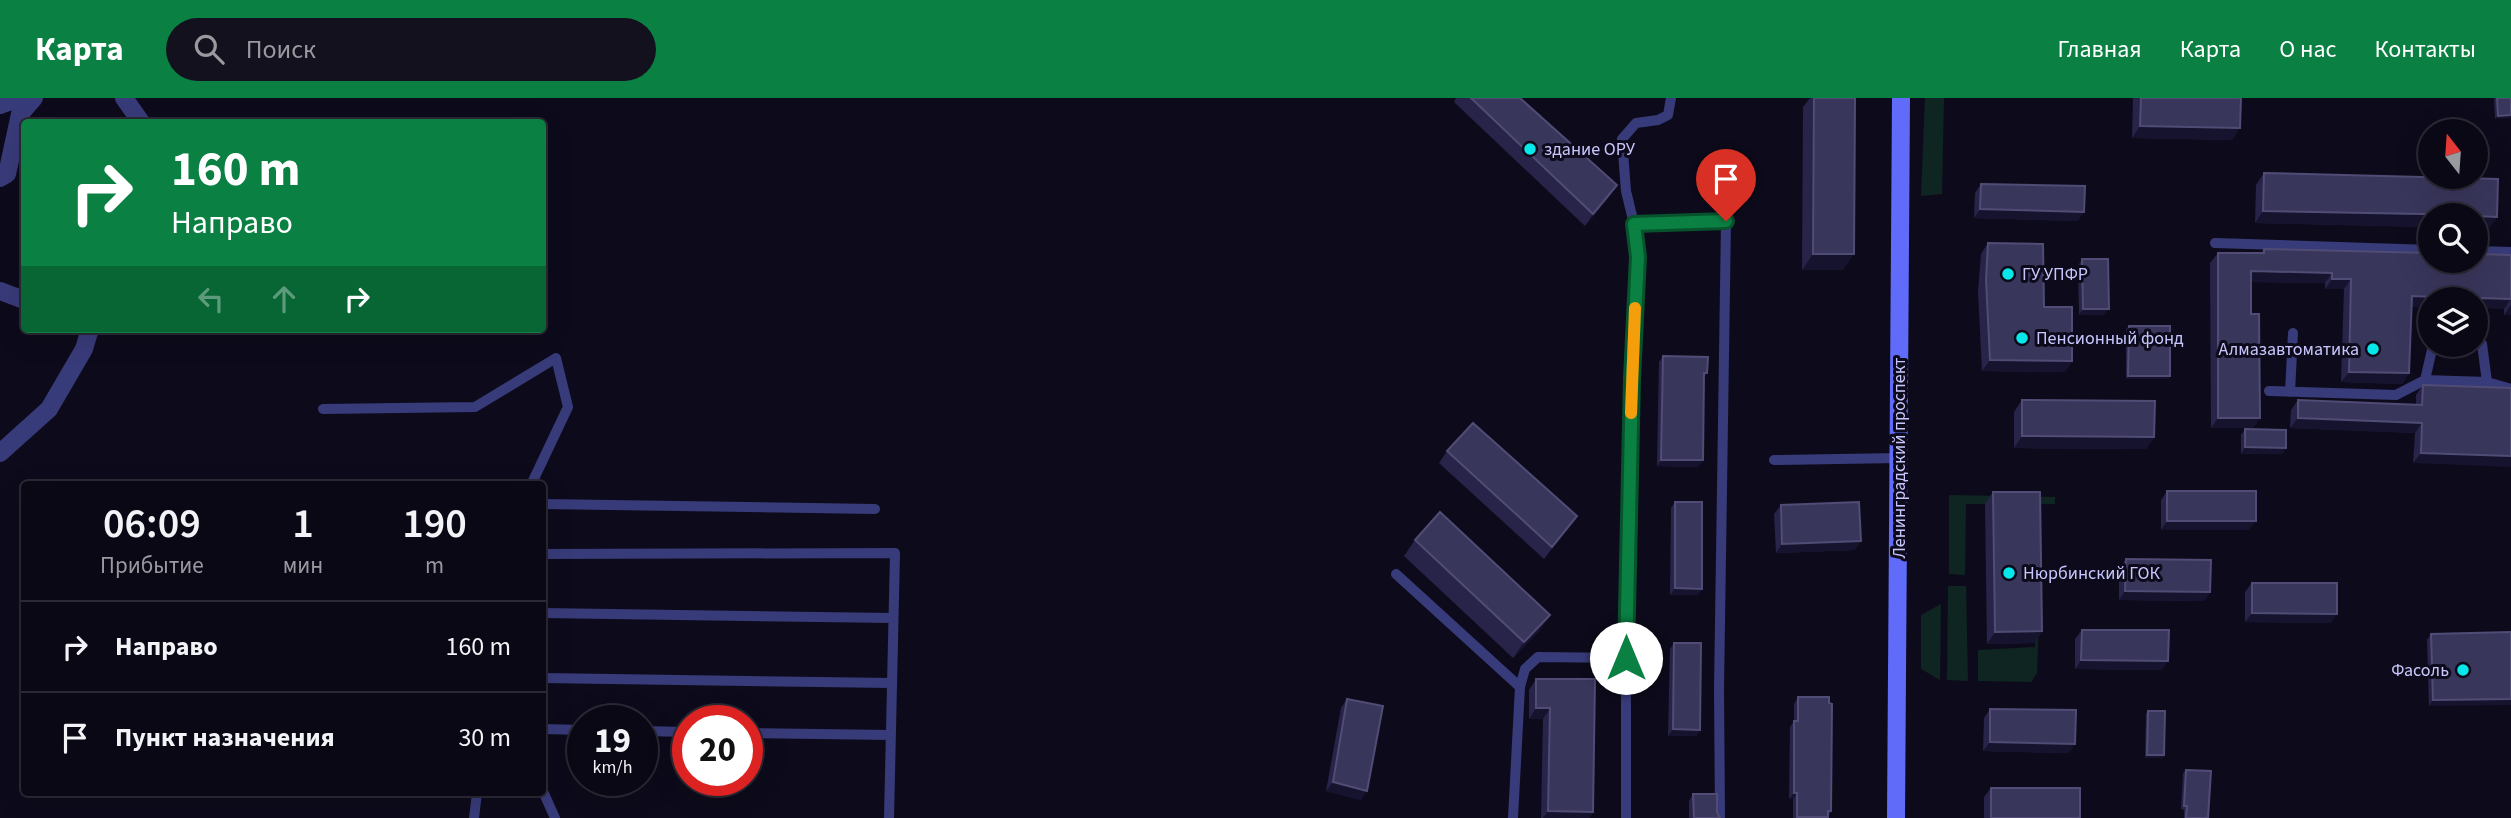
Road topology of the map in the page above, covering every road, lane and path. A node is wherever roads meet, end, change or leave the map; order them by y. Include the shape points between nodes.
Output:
1 (19, 98) edge
2 (34, 98) edge
3 (124, 98) edge
4 (1671, 98) edge
5 (1901, 98) edge
6 (0, 105) edge
7 (139, 119) edge
8 (0, 178) edge
9 (1634, 224) junction
10 (2215, 243) dead end
11 (2418, 250) edge
12 (2488, 251) edge
13 (2511, 252) edge
14 (0, 291) edge
15 (21, 299) edge
16 (2293, 332) dead end
17 (89, 333) edge
18 (2430, 357) edge
19 (2484, 357) edge
20 (2425, 380) junction
21 (2487, 382) junction
22 (2511, 389) edge
23 (2269, 391) dead end
24 (2290, 392) junction
25 (323, 409) dead end
26 (0, 453) edge
27 (1899, 458) junction
28 (1774, 460) dead end
29 (533, 481) edge
30 (546, 504) edge
31 (875, 509) dead end
32 (546, 554) edge
33 (1396, 574) dead end
34 (546, 613) edge
35 (893, 618) junction
36 (1626, 658) junction
37 (546, 678) edge
38 (892, 683) junction
39 (1520, 687) junction
40 (546, 729) edge
41 (567, 730) edge
42 (763, 733) edge
43 (891, 735) junction
44 (477, 796) edge
45 (545, 796) edge
46 (474, 818) edge
47 (555, 818) edge
48 (889, 818) edge
49 (1513, 818) edge
50 (1626, 818) edge
51 (1720, 818) edge
52 (1896, 818) edge

1 - 6 street
2 - 8 street via 20,114 7,174
3 - 7 street
4 - 9 lane via 1668,115 1636,123 1622,139
5 - 27 main road, Ленинградский проспект
9 - 36 lane via 1638,257
9 - 51 lane via 1726,221
10 - 11 lane
12 - 13 lane
14 - 15 street
16 - 24 lane
17 - 26 street via 49,409
18 - 20 lane
19 - 21 lane
20 - 21 lane
20 - 24 lane via 2396,395
21 - 22 lane
23 - 24 lane
25 - 29 lane via 475,407 556,358 568,407
27 - 28 lane
27 - 52 main road, Ленинградский проспект
30 - 31 lane
32 - 35 lane via 895,554
33 - 39 lane
34 - 35 lane
35 - 38 lane
36 - 39 lane via 1538,657 1525,669
36 - 50 lane
37 - 38 lane
38 - 43 lane
39 - 49 lane
40 - 41 lane
42 - 43 lane
43 - 48 lane
44 - 46 lane
45 - 47 lane

